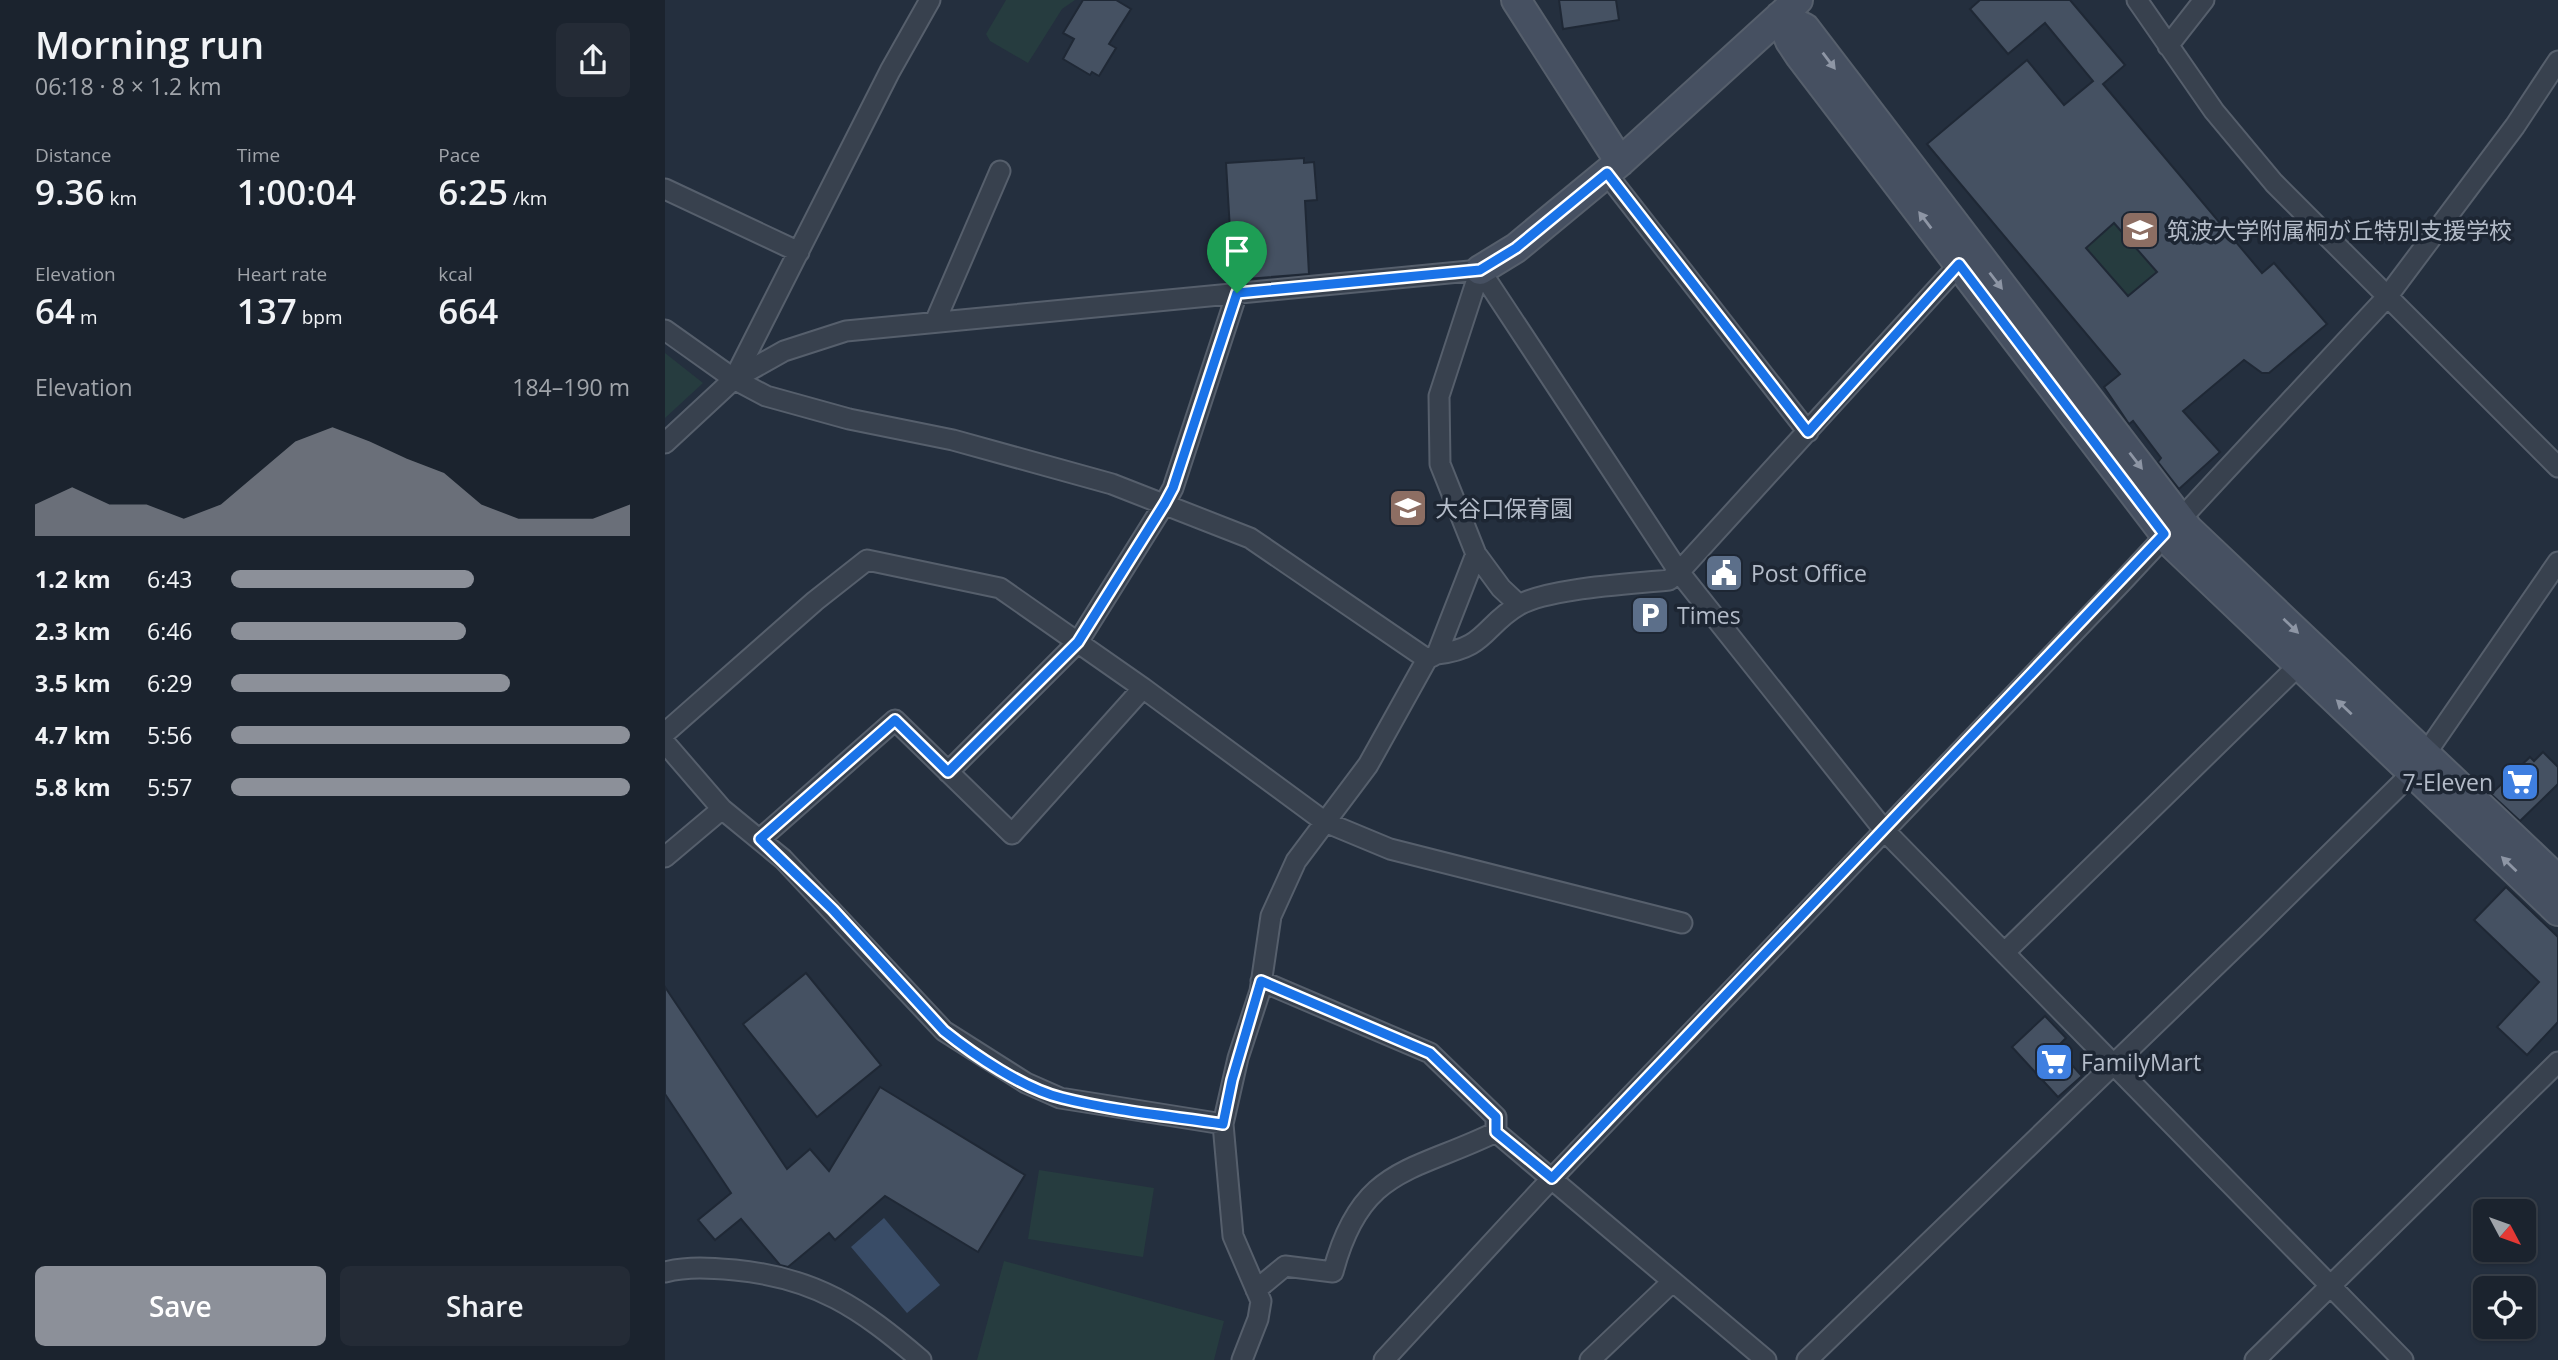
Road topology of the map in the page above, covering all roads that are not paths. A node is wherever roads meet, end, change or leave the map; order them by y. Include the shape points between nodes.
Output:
1 (930, 0) edge
2 (1516, 0) edge
3 (2137, 0) edge
4 (2204, 0) edge
5 (1789, 8) edge
6 (2168, 46) junction
7 (2558, 61) edge
8 (1613, 167) junction
9 (1000, 171) dead end
10 (665, 189) edge
11 (799, 252) junction
12 (1966, 257) junction
13 (1480, 270) junction
14 (1237, 293) junction
15 (2387, 297) junction
16 (935, 322) junction
17 (665, 330) edge
18 (734, 379) junction
19 (1808, 432) junction
20 (665, 443) edge
21 (2558, 467) edge
22 (1165, 503) junction
23 (2172, 526) junction
24 (1476, 554) junction
25 (2558, 562) edge
26 (1679, 572) junction
27 (1519, 605) junction
28 (1078, 642) junction
29 (1432, 657) junction
30 (2299, 665) junction
31 (1143, 688) junction
32 (665, 733) edge
33 (665, 743) edge
34 (2419, 764) junction
35 (948, 772) junction
36 (722, 809) junction
37 (1325, 822) junction
38 (1884, 830) junction
39 (760, 839) junction
40 (665, 857) edge
41 (2558, 880) edge
42 (2558, 911) edge
43 (1682, 923) dead end
44 (2005, 952) junction
45 (1261, 981) junction
46 (2558, 1062) edge
47 (2115, 1063) junction
48 (1223, 1124) junction
49 (1496, 1132) junction
50 (1552, 1178) junction
51 (665, 1272) edge
52 (1672, 1282) junction
53 (2331, 1284) junction
54 (1256, 1290) junction
55 (921, 1360) edge
56 (1242, 1360) edge
57 (1384, 1360) edge
58 (1590, 1360) edge
59 (1766, 1360) edge
60 (1807, 1360) edge
61 (2255, 1360) edge
62 (2403, 1360) edge

1 - 11 street
2 - 8 street
3 - 6 street
4 - 6 street
5 - 8 street
5 - 12 street
6 - 15 street via 2274,183
7 - 15 street
8 - 13 street via 1516,248
8 - 19 street
9 - 16 street
10 - 11 street
11 - 18 street
12 - 19 street
12 - 23 street
13 - 14 street
13 - 24 street via 1439,396 1440,464
13 - 26 street
14 - 16 street
14 - 22 street
15 - 21 street
15 - 23 street
16 - 18 street via 846,331 784,351
17 - 18 street
18 - 20 street
18 - 22 street via 766,396 953,440
19 - 26 street
22 - 28 street
22 - 29 street via 1250,538
23 - 30 street
23 -> 34 street
23 - 38 street
24 - 27 street
24 - 29 street
25 - 34 street
26 - 27 street via 1669,580 1577,590
26 - 38 street
27 - 29 street via 1472,646
28 - 31 street
28 - 32 street via 1000,588 867,560
28 - 35 street
29 - 37 street via 1368,765
34 -> 30 street
30 - 44 street
31 - 35 street via 1012,834
31 - 37 street
33 - 36 street
34 - 41 street
42 -> 34 street
34 - 47 street
35 - 39 street via 895,720
36 - 39 street
36 - 40 street
37 - 43 street via 1390,849
37 - 45 street via 1296,861 1271,916
38 - 44 street
38 - 50 street
39 - 48 street via 960,1044 1060,1098
44 - 47 street
45 - 48 street
45 - 49 street via 1430,1053 1496,1117
46 - 53 street
47 - 53 street
47 - 60 street
48 - 54 street via 1233,1236
49 - 50 street
49 - 54 street via 1391,1177 1355,1214 1333,1272 1286,1266
50 - 52 street
50 - 57 street
51 - 55 street via 728,1270 799,1281 869,1318
52 - 58 street
52 - 59 street
53 - 61 street
53 - 62 street
54 - 56 street via 1261,1301 1258,1319

